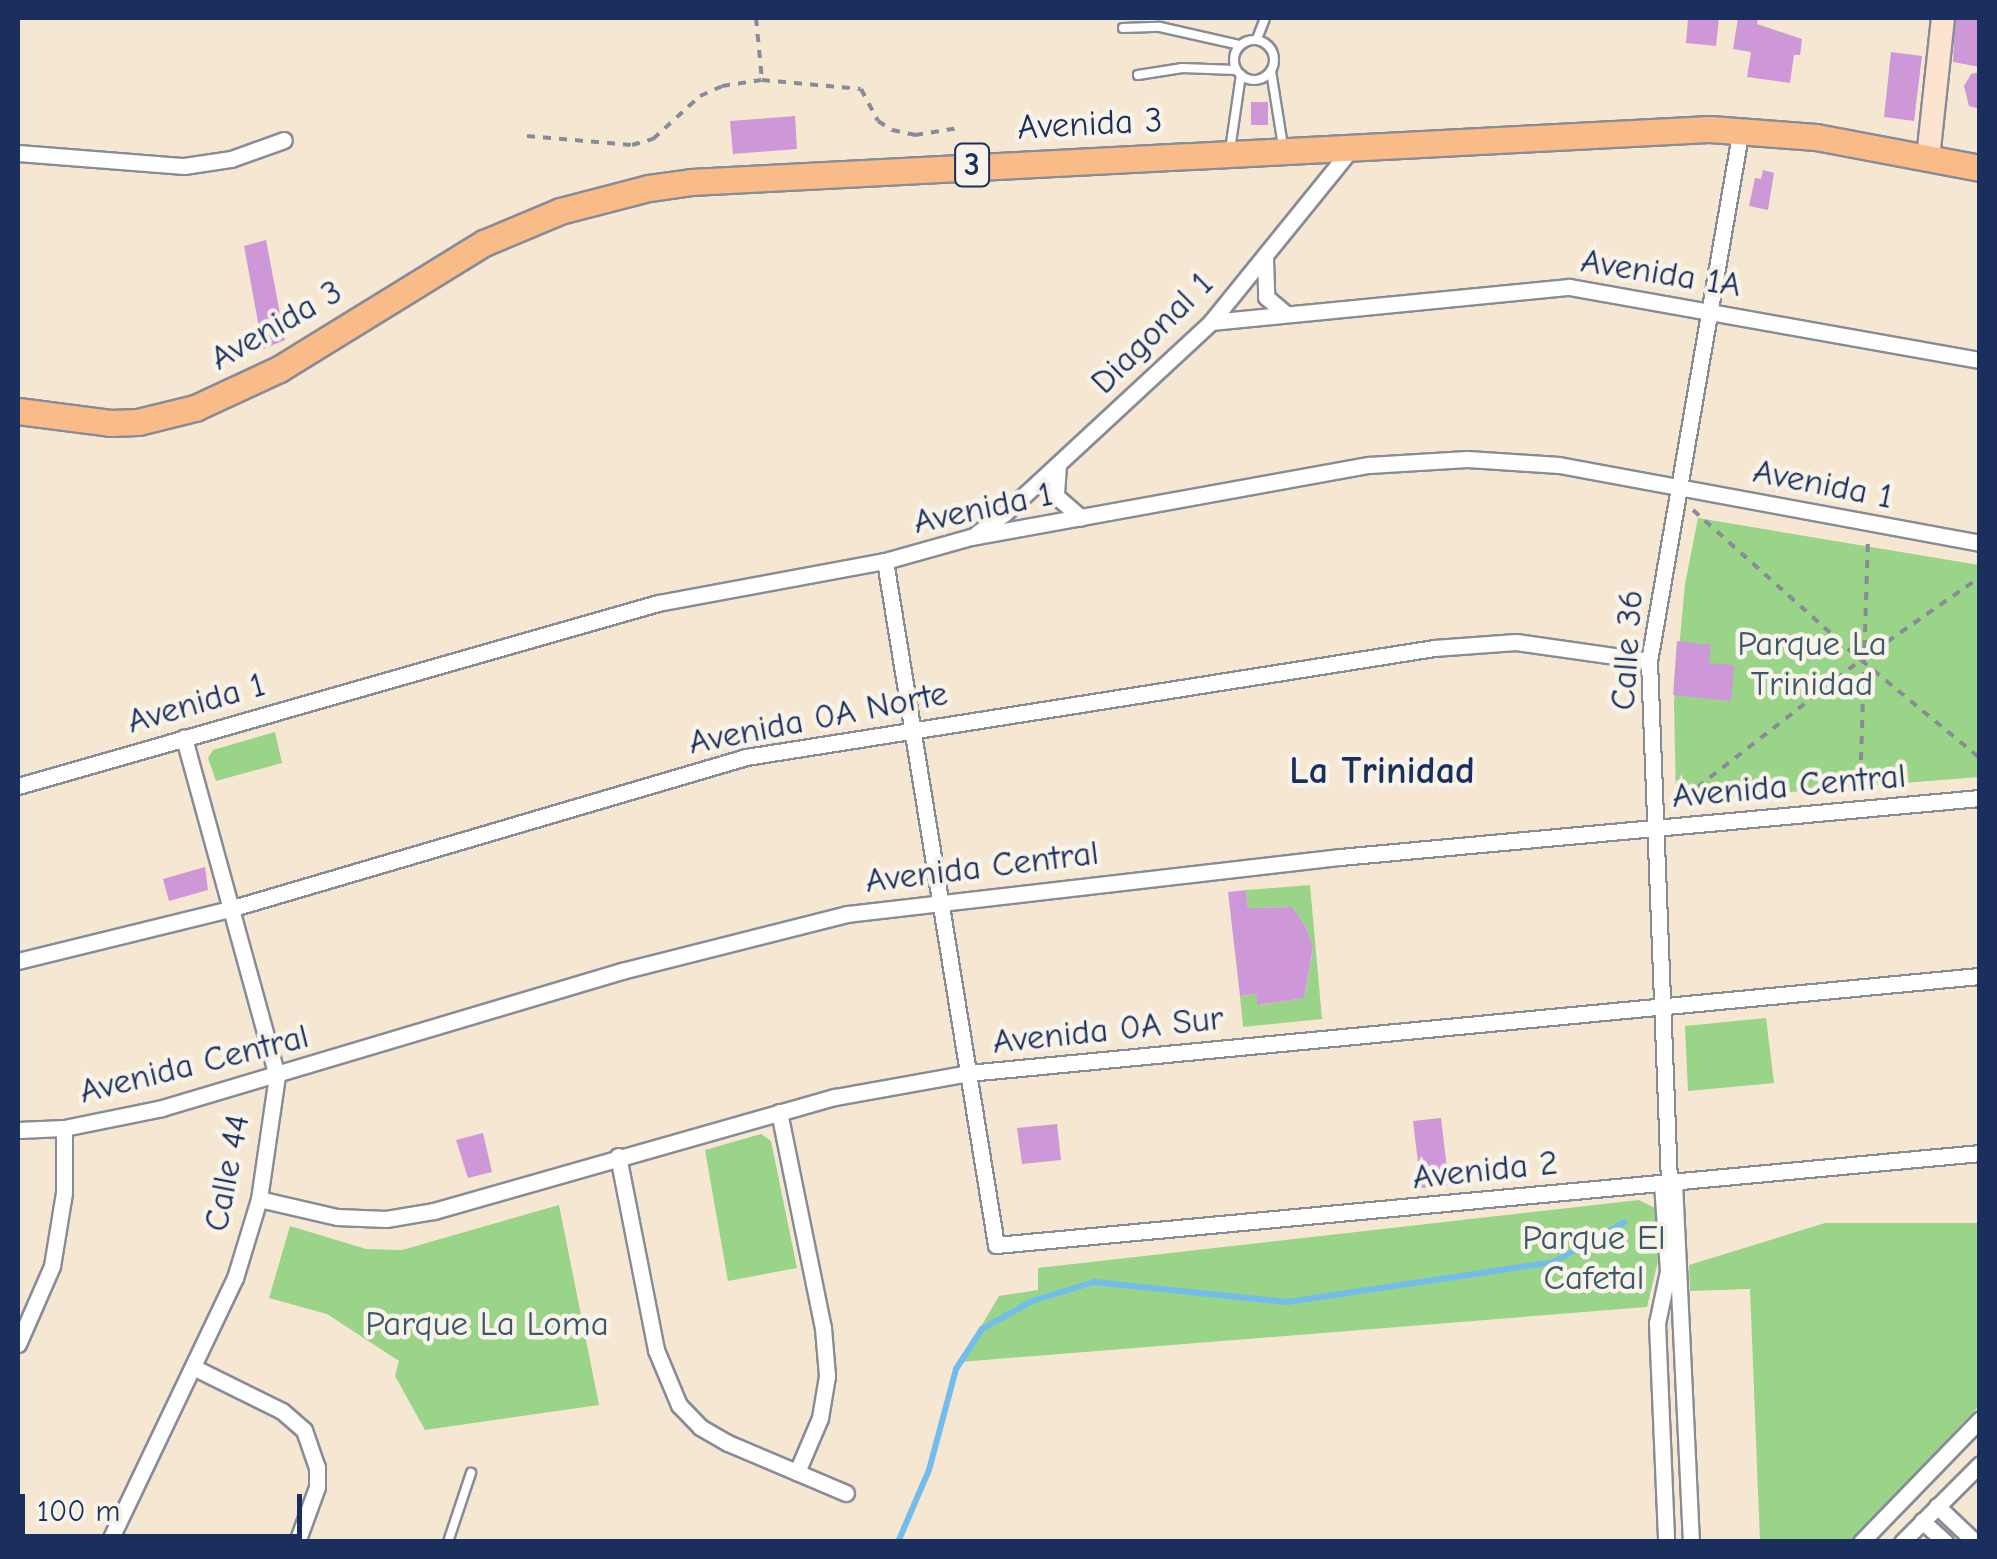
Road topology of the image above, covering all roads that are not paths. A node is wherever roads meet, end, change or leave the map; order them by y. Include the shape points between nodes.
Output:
1 (1265, 18) edge
2 (1943, 18) edge
3 (1123, 28) dead end
4 (1257, 39) junction
5 (1240, 45) junction
6 (1271, 71) junction
7 (1239, 73) junction
8 (1138, 75) dead end
9 (1741, 129) junction
10 (284, 140) dead end
11 (1352, 148) junction
12 (1283, 150) junction
13 (18, 153) edge
14 (1229, 153) junction
15 (1928, 158) junction
16 (1980, 168) edge
17 (1266, 259) junction
18 (1710, 310) junction
19 (1286, 314) junction
20 (1210, 322) junction
21 (1980, 360) edge
22 (18, 412) edge
23 (1058, 464) junction
24 (1678, 488) junction
25 (1081, 518) junction
26 (971, 538) junction
27 (1980, 544) edge
28 (884, 561) junction
29 (1649, 661) junction
30 (914, 729) junction
31 (184, 738) junction
32 (18, 786) edge
33 (1980, 798) edge
34 (1654, 828) junction
35 (941, 900) junction
36 (233, 908) junction
37 (18, 961) edge
38 (1980, 976) edge
39 (1661, 1005) junction
40 (968, 1073) junction
41 (277, 1076) junction
42 (778, 1112) junction
43 (64, 1128) junction
44 (18, 1130) edge
45 (1980, 1153) edge
46 (618, 1156) junction
47 (1668, 1182) junction
48 (259, 1199) junction
49 (18, 1344) edge
50 (195, 1368) junction
51 (1980, 1419) edge
52 (1980, 1464) edge
53 (797, 1472) junction
54 (471, 1473) dead end
55 (846, 1493) dead end
56 (1936, 1506) junction
57 (1922, 1521) junction
58 (109, 1542) edge
59 (297, 1542) edge
60 (448, 1542) edge
61 (1666, 1542) edge
62 (1691, 1542) edge
63 (1861, 1542) edge
64 (1902, 1542) edge
65 (1945, 1542) edge
66 (1975, 1542) edge

1 - 4 lane
2 - 15 street
3 - 5 lane via 1160,27
4 - 5 lane
4 - 6 lane via 1273,52
5 - 7 lane via 1234,57
6 - 7 lane via 1254,80
6 - 12 lane
7 - 8 lane via 1182,68
7 - 14 lane
9 - 11 main road, Avenida 3 / 3
9 - 15 main road, Avenida 3 / 3
9 - 18 street, Calle 36
10 - 13 street via 231,159 184,166
11 - 12 main road, Avenida 3 / 3
11 - 17 street, Diagonal 1
12 - 14 main road, Avenida 3 / 3
14 - 22 main road, Avenida 3 / 3 via 649,188 560,211 484,243 280,369 195,408 110,423
15 - 16 main road, Avenida 3 / 3
17 - 19 street via 1266,297
17 - 20 street, Diagonal 1
18 - 19 street, Avenida 1A via 1554,287
18 - 21 street, Avenida 1A
18 - 24 street, Calle 36
19 - 20 street, Avenida 1A
20 - 23 street, Diagonal 1
23 - 25 street via 1056,496
23 - 26 street, Diagonal 1
24 - 25 street, Avenida 1 via 1559,465 1438,459 1357,467
24 - 27 street, Avenida 1
24 - 29 street, Calle 36
25 - 26 street, Avenida 1
26 - 28 street, Avenida 1
28 - 30 street
28 - 31 street, Avenida 1 via 658,602
29 - 30 street, Avenida 0A Norte via 1550,645 1484,643
29 - 34 street, Calle 36
30 - 35 street
30 - 36 street, Avenida 0A Norte via 707,767
31 - 32 street, Avenida 1
31 - 36 street, Calle 44
33 - 34 street, Avenida Central
34 - 35 street, Avenida Central
34 - 39 street, Calle 36
35 - 40 street
35 - 41 street, Avenida Central via 786,926
36 - 37 street, Avenida 0A Norte
36 - 41 street, Calle 44
38 - 39 street, Avenida 0A Sur
39 - 40 street, Avenida 0A Sur
39 - 47 street, Calle 36
40 - 42 street, Avenida 0A Sur
40 - 47 street, Avenida 2 via 996,1246
41 - 43 street, Avenida Central
41 - 48 street, Calle 44
42 - 46 street, Avenida 0A Sur
42 - 53 street via 827,1376 820,1418
43 - 44 street, Avenida Central
43 - 49 street via 55,1252
45 - 47 street, Avenida 2
46 - 48 street, Avenida 0A Sur via 386,1219
46 - 53 street via 656,1350 678,1405 728,1442
47 - 61 street via 1668,1272 1657,1323
47 - 62 street
48 - 50 street, Calle 44 via 235,1278
50 - 58 street, Calle 44
50 - 59 street via 282,1410 304,1430 313,1446 316,1486
51 - 63 street
52 - 56 street
53 - 55 street
54 - 60 lane
56 - 57 street
56 - 66 street
57 - 64 street
57 - 65 street

